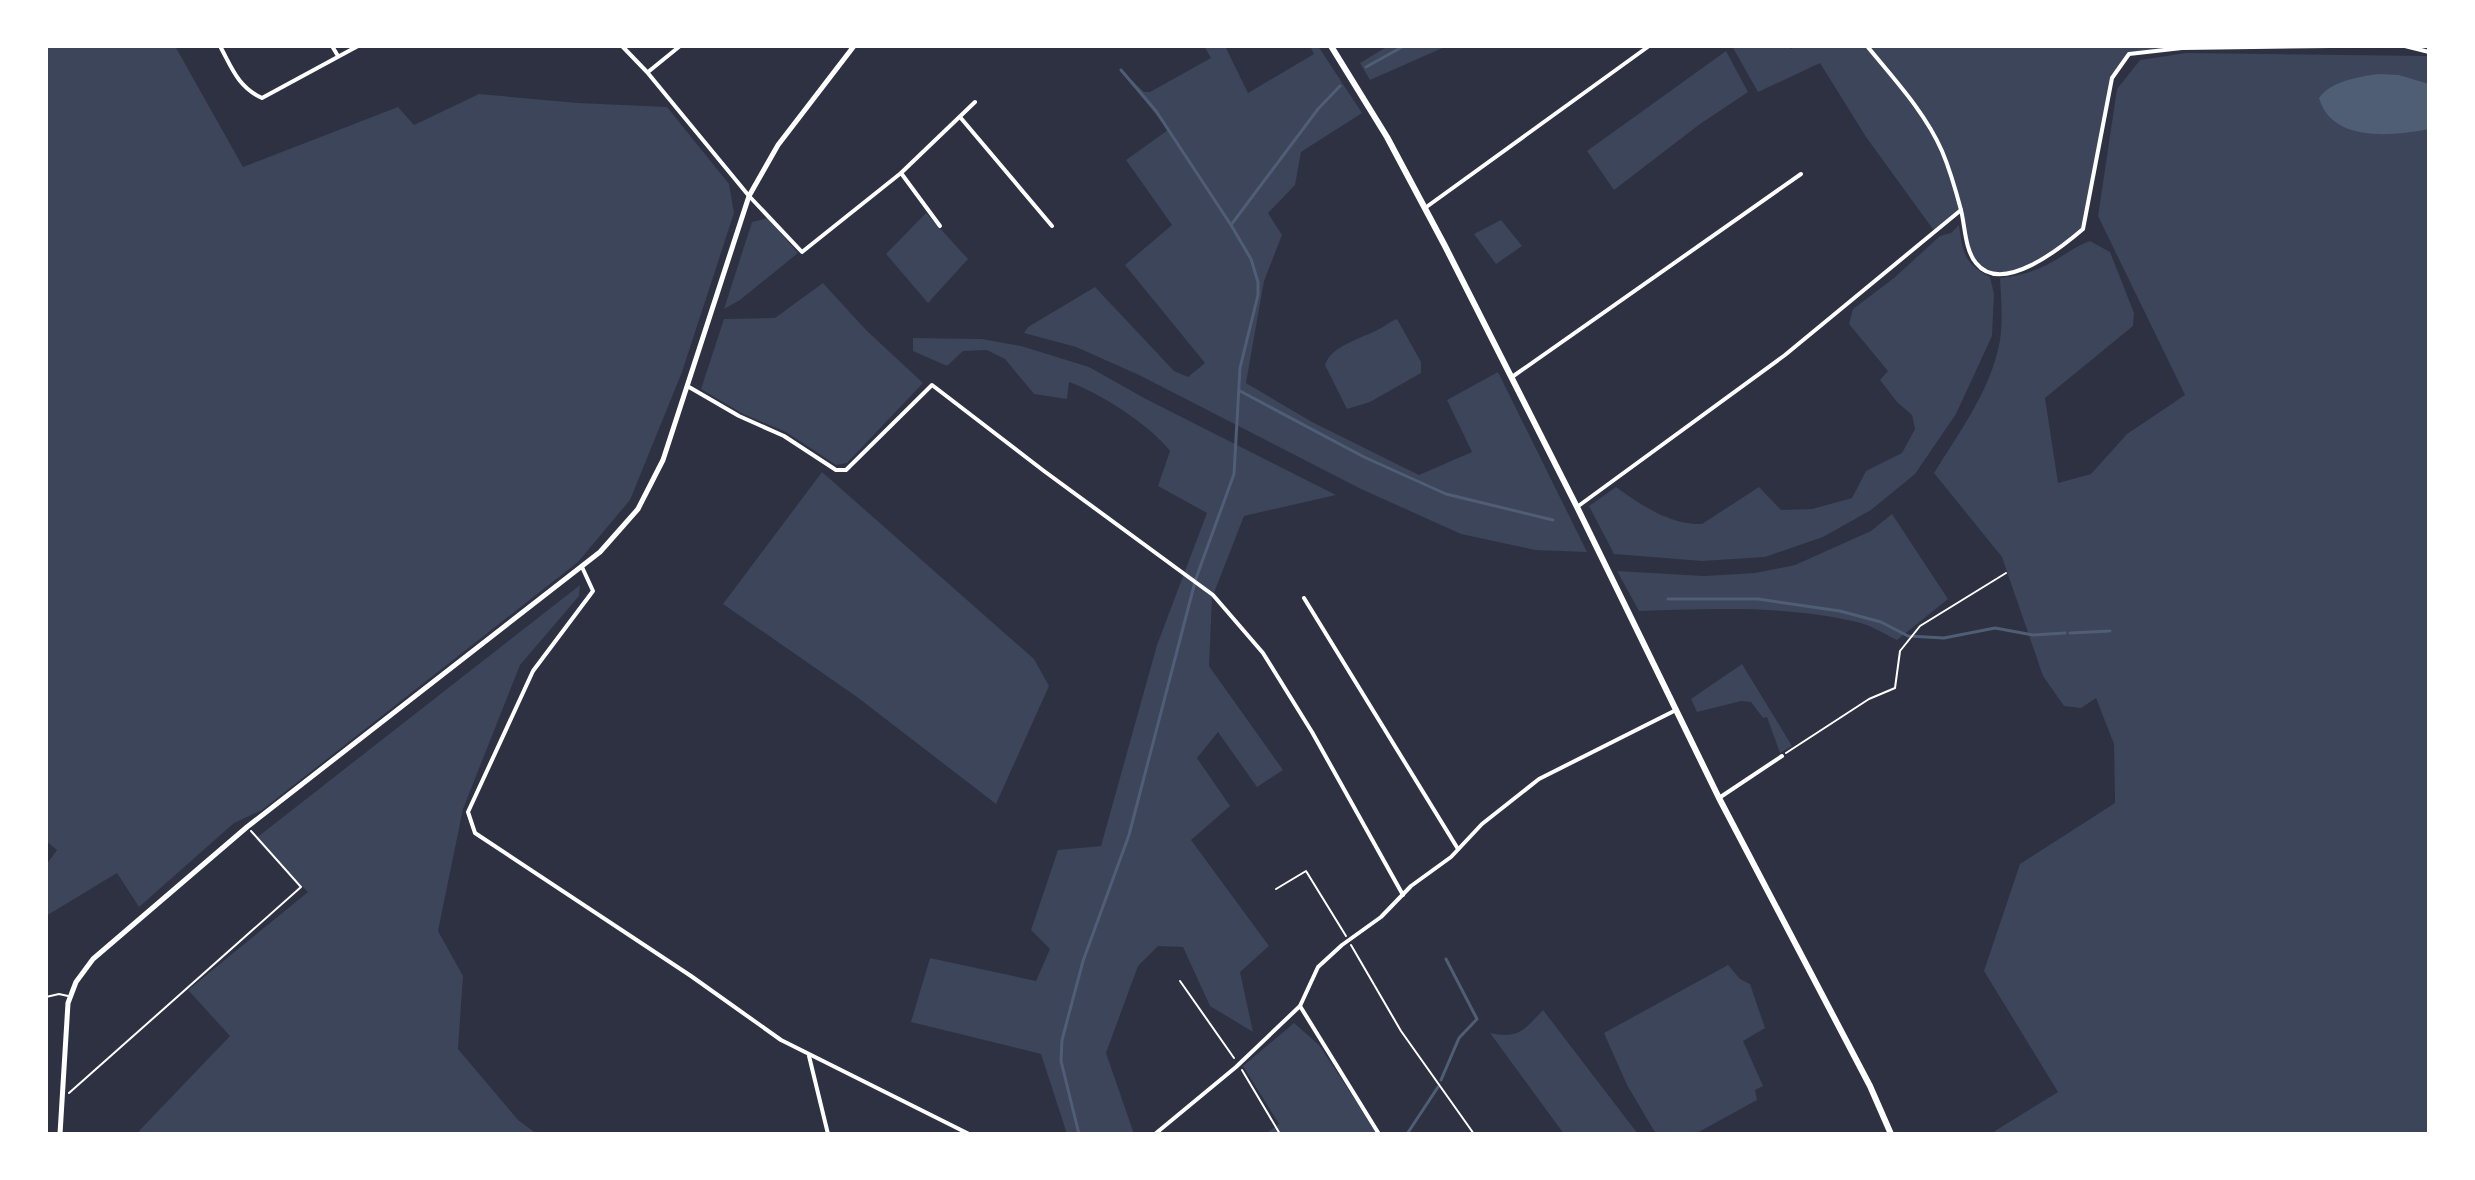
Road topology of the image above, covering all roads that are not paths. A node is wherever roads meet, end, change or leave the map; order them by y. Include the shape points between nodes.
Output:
1 (220, 46) edge
2 (332, 46) edge
3 (358, 46) edge
4 (622, 46) edge
5 (680, 46) edge
6 (854, 46) edge
7 (1331, 46) edge
8 (1649, 46) edge
9 (1867, 46) edge
10 (2330, 46) edge
11 (2405, 46) edge
12 (2429, 52) edge
13 (338, 56) junction
14 (647, 72) junction
15 (975, 102) dead end
16 (960, 117) junction
17 (901, 173) junction
18 (1801, 174) dead end
19 (749, 196) junction
20 (1425, 208) junction
21 (1961, 210) junction
22 (940, 226) dead end
23 (1052, 226) dead end
24 (1512, 377) junction
25 (689, 387) junction
26 (1577, 507) junction
27 (582, 567) junction
28 (1304, 598) dead end
29 (1676, 710) junction
30 (1782, 756) road end
31 (1719, 798) junction
32 (1458, 849) junction
33 (1403, 895) junction
34 (69, 996) junction
35 (46, 997) edge
36 (1300, 1006) junction
37 (809, 1056) junction
38 (1891, 1133) edge
39 (60, 1134) edge
40 (828, 1134) edge
41 (969, 1134) edge
42 (1155, 1134) edge
43 (1379, 1134) edge

1 - 13 street via 239,83 262,98
2 - 13 street
3 - 13 street
4 - 14 street
5 - 14 street
6 - 19 street via 778,145
7 - 20 main road
8 - 20 street
9 - 21 street via 1930,127
10 - 21 street via 2129,54 2112,78 2083,229 2046,258 2016,272 1993,274 1976,264
11 - 12 street
14 - 19 street
15 - 16 street
16 - 17 street
16 - 23 street
17 - 19 street via 802,252
17 - 22 street
18 - 24 street
19 - 25 street
20 - 24 main road
21 - 26 street via 1785,355
24 - 26 main road
25 - 27 street via 663,460 638,509
25 - 33 street via 784,436 836,470 846,470 932,385 1213,595 1271,666
26 - 29 main road
27 - 34 street via 247,827 101,951
27 - 37 street via 593,591 533,671 468,812 475,833
28 - 32 street
29 - 31 main road
29 - 32 street via 1539,779
30 - 31 street
31 - 38 main road
32 - 33 street
33 - 36 street via 1318,967
34 - 35 lane
34 - 39 street
36 - 42 street
36 - 43 street
37 - 40 street
37 - 41 street

